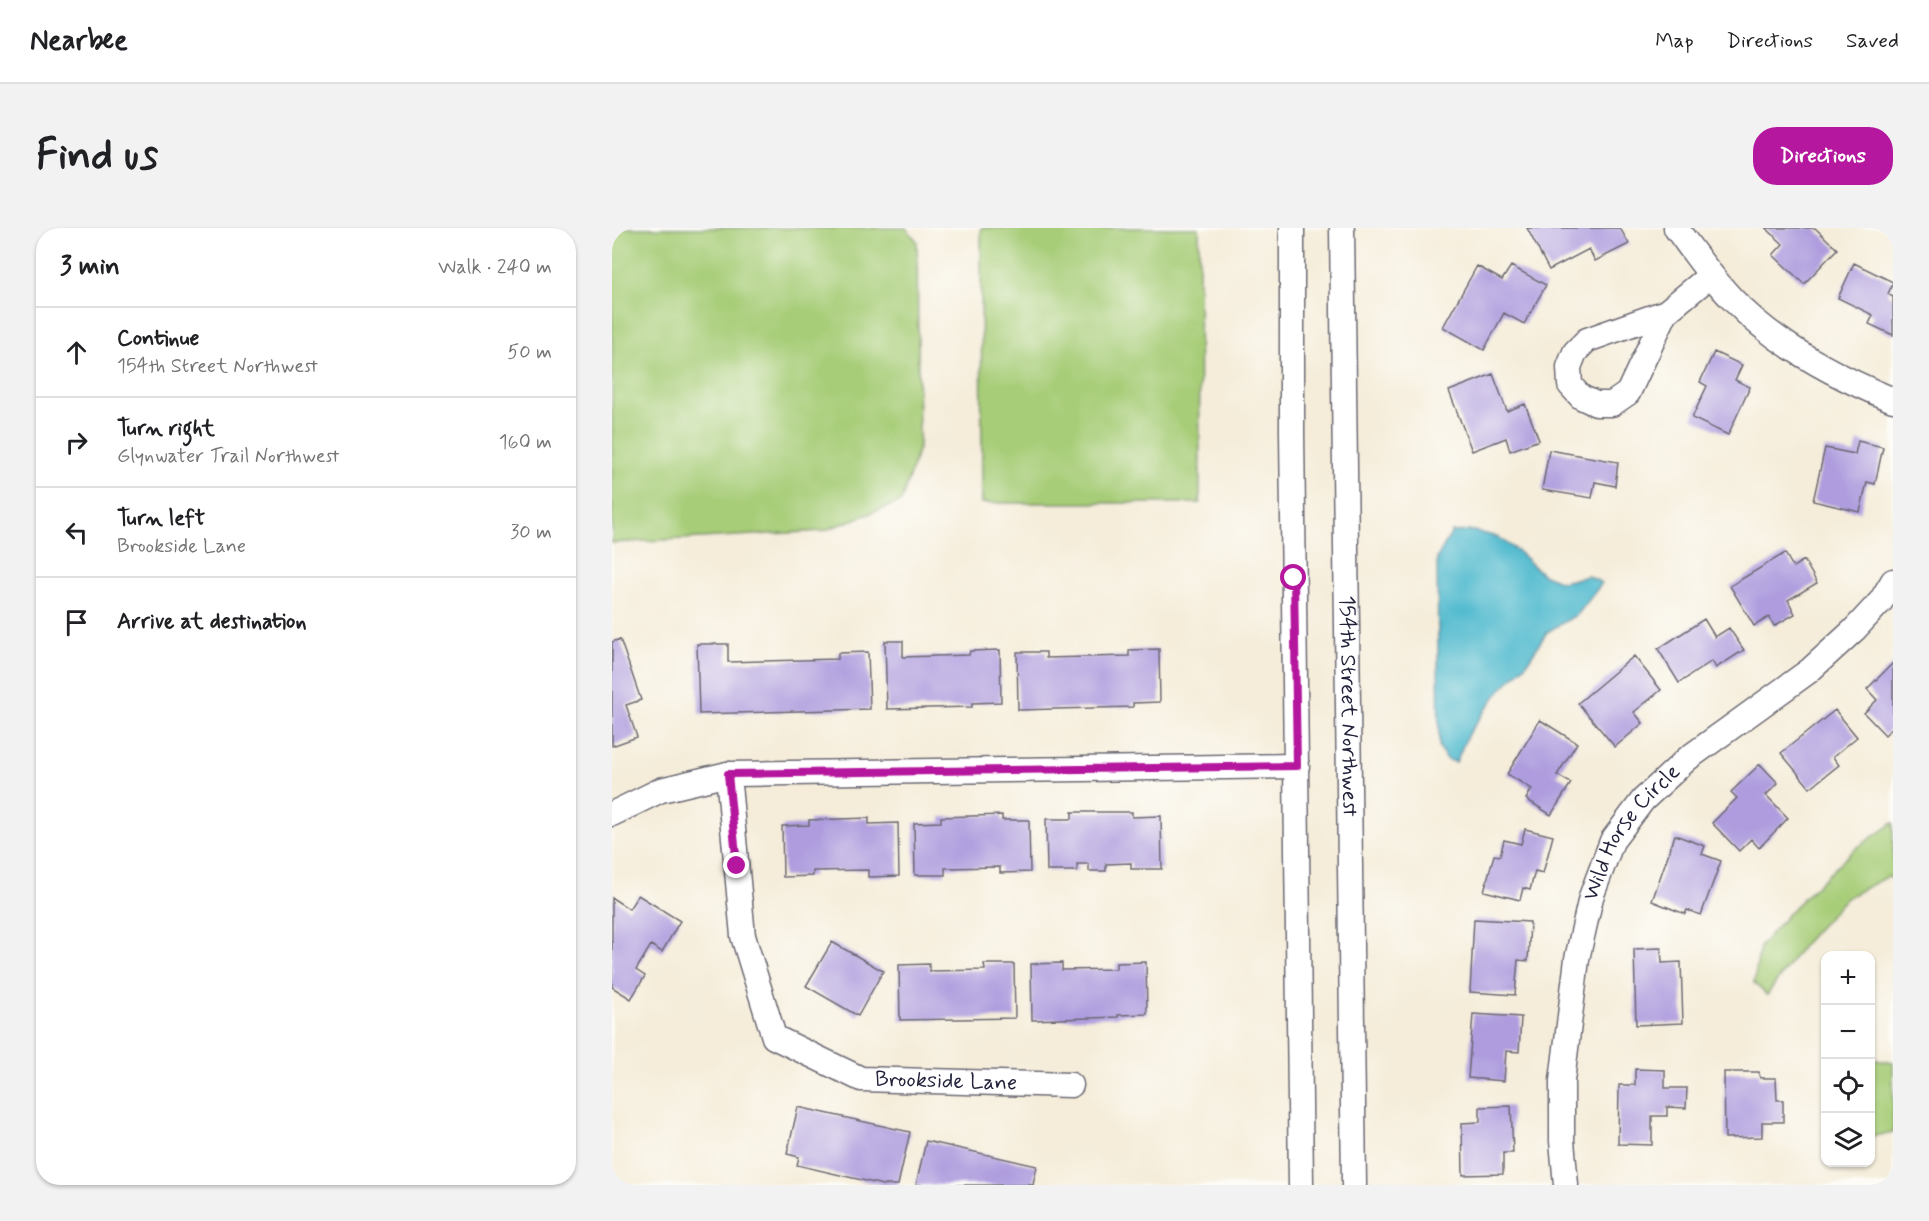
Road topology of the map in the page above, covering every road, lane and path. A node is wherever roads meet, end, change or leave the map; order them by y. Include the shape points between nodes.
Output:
1 (1292, 228) edge
2 (1342, 228) edge
3 (1676, 228) edge
4 (1711, 275) junction
5 (1666, 312) dead end
6 (1893, 400) edge
7 (1893, 581) edge
8 (1297, 766) junction
9 (728, 774) junction
10 (612, 814) edge
11 (1071, 1085) dead end
12 (1301, 1185) edge
13 (1354, 1185) edge
14 (1566, 1185) edge

1 - 8 street
2 - 13 street, 154th Street Northwest
3 - 4 street
4 - 5 street
4 - 6 street via 1735,302 1794,350 1829,372
7 - 14 street, Wild Horse Circle via 1881,601 1854,630 1809,671 1687,759 1643,800 1612,841 1591,897 1577,959 1562,1081
8 - 9 street
8 - 12 street
9 - 10 street via 661,790
9 - 11 street, Brookside Lane via 743,936 774,1037 861,1079

